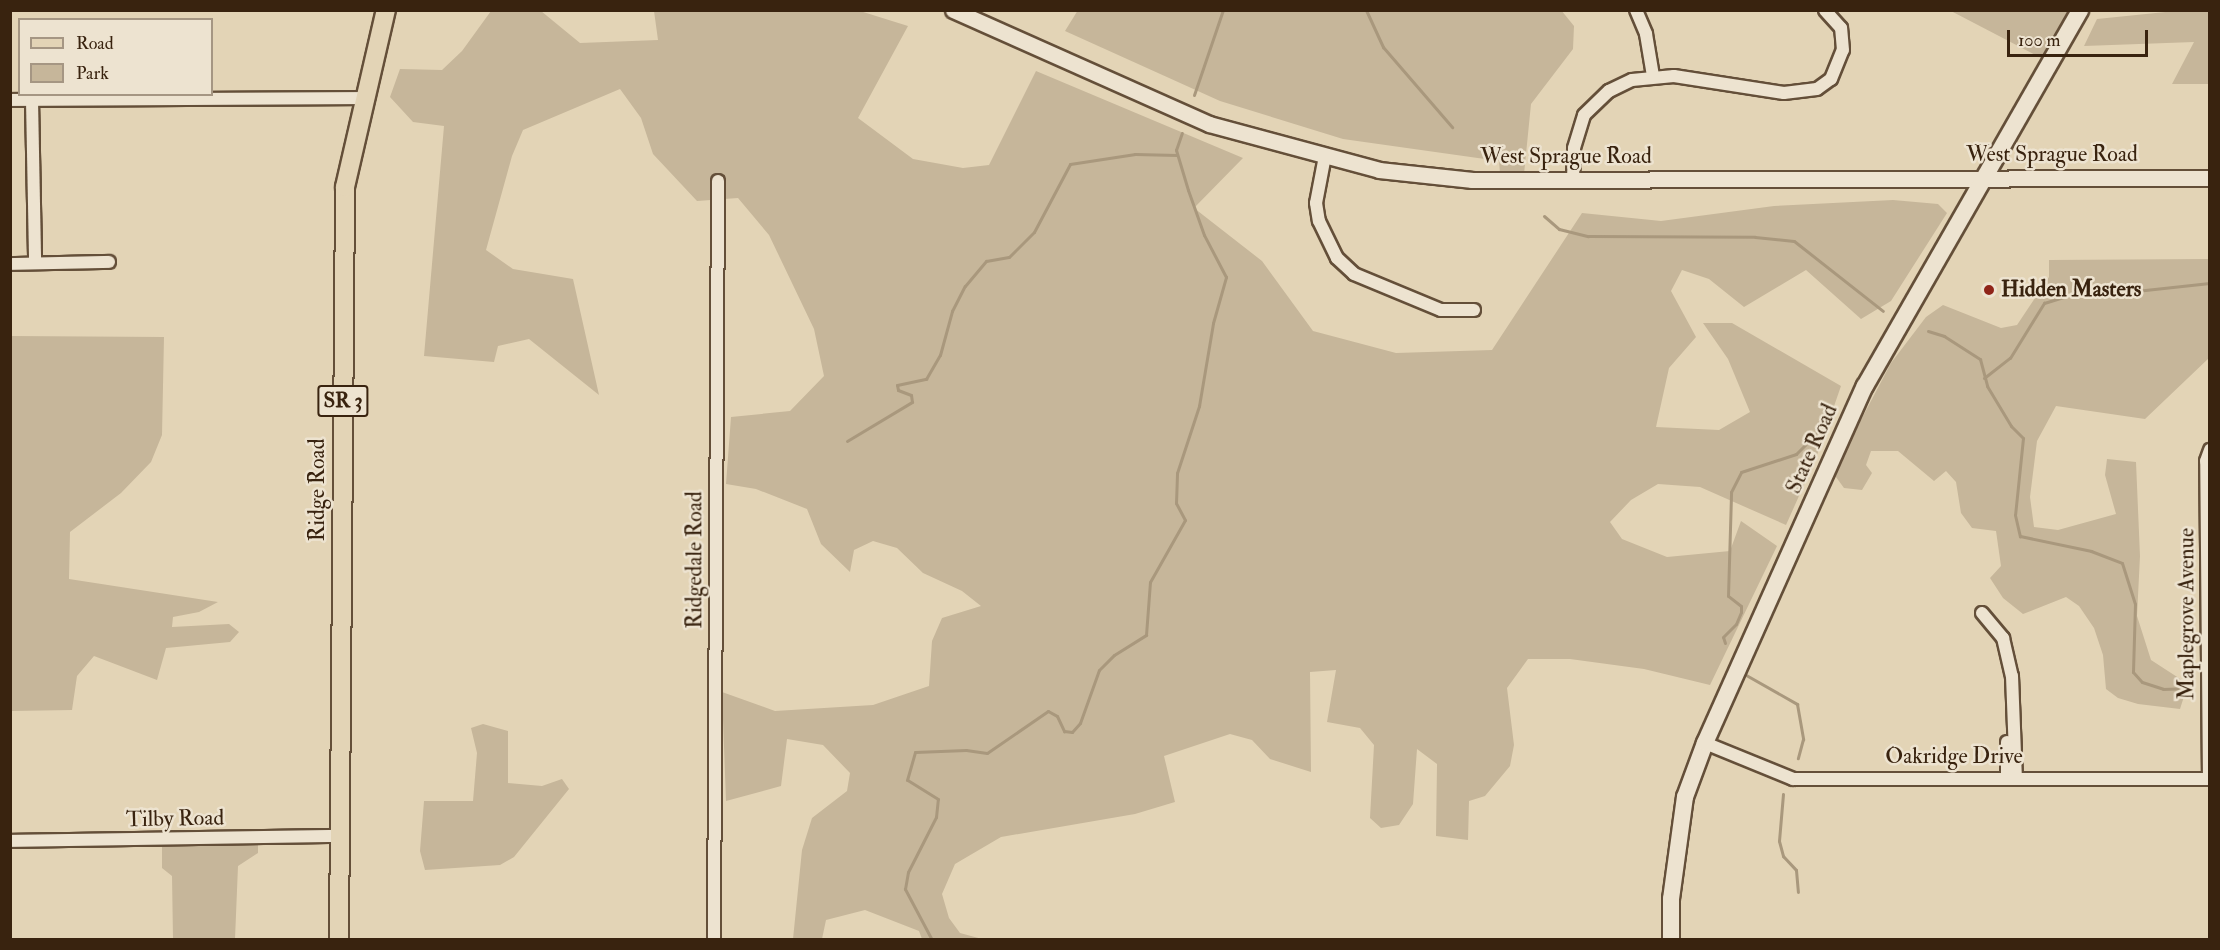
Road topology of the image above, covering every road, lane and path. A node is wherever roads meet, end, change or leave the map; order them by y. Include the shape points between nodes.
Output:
1 (386, 10) edge
2 (1636, 10) edge
3 (1825, 10) edge
4 (2080, 10) edge
5 (955, 11) edge
6 (1653, 76) junction
7 (365, 98) junction
8 (10, 100) edge
9 (32, 100) junction
10 (1325, 156) junction
11 (1985, 177) junction
12 (2210, 178) edge
13 (1573, 180) junction
14 (718, 181) dead end
15 (109, 262) dead end
16 (35, 263) junction
17 (10, 264) edge
18 (1474, 310) dead end
19 (2210, 450) edge
20 (1705, 743) junction
21 (2011, 778) junction
22 (2209, 779) edge
23 (339, 836) junction
24 (10, 841) edge
25 (339, 939) edge
26 (714, 939) edge
27 (1671, 939) edge

1 - 7 main road, Ridge Road / SR 3
2 - 6 street via 1646,34
3 - 6 street via 1841,28 1844,50 1831,79 1817,89 1801,93
4 - 11 main road, State Road
5 - 10 street, West Sprague Road via 1209,124
6 - 13 street via 1609,91 1584,114 1574,148
7 - 9 street
7 - 23 main road, Ridge Road / SR 3 via 345,187
8 - 9 street
9 - 16 street
10 - 13 street, West Sprague Road via 1379,170 1472,180
10 - 18 street via 1316,203 1319,221 1337,258 1354,274 1441,310
11 - 12 street, West Sprague Road
11 - 13 street, West Sprague Road
11 - 20 main road, State Road via 1865,387
14 - 26 street, Ridgedale Road
15 - 16 street
16 - 17 street
19 - 22 street, Maplegrove Avenue via 2206,461
20 - 21 street, Oakridge Drive via 1793,779
20 - 27 main road, State Road via 1685,797 1671,899
21 - 21 street via 2012,676 2003,638 1982,613 2006,680
21 - 22 street, Oakridge Drive
23 - 24 street, Tilby Road
23 - 25 main road, Ridge Road / SR 3

